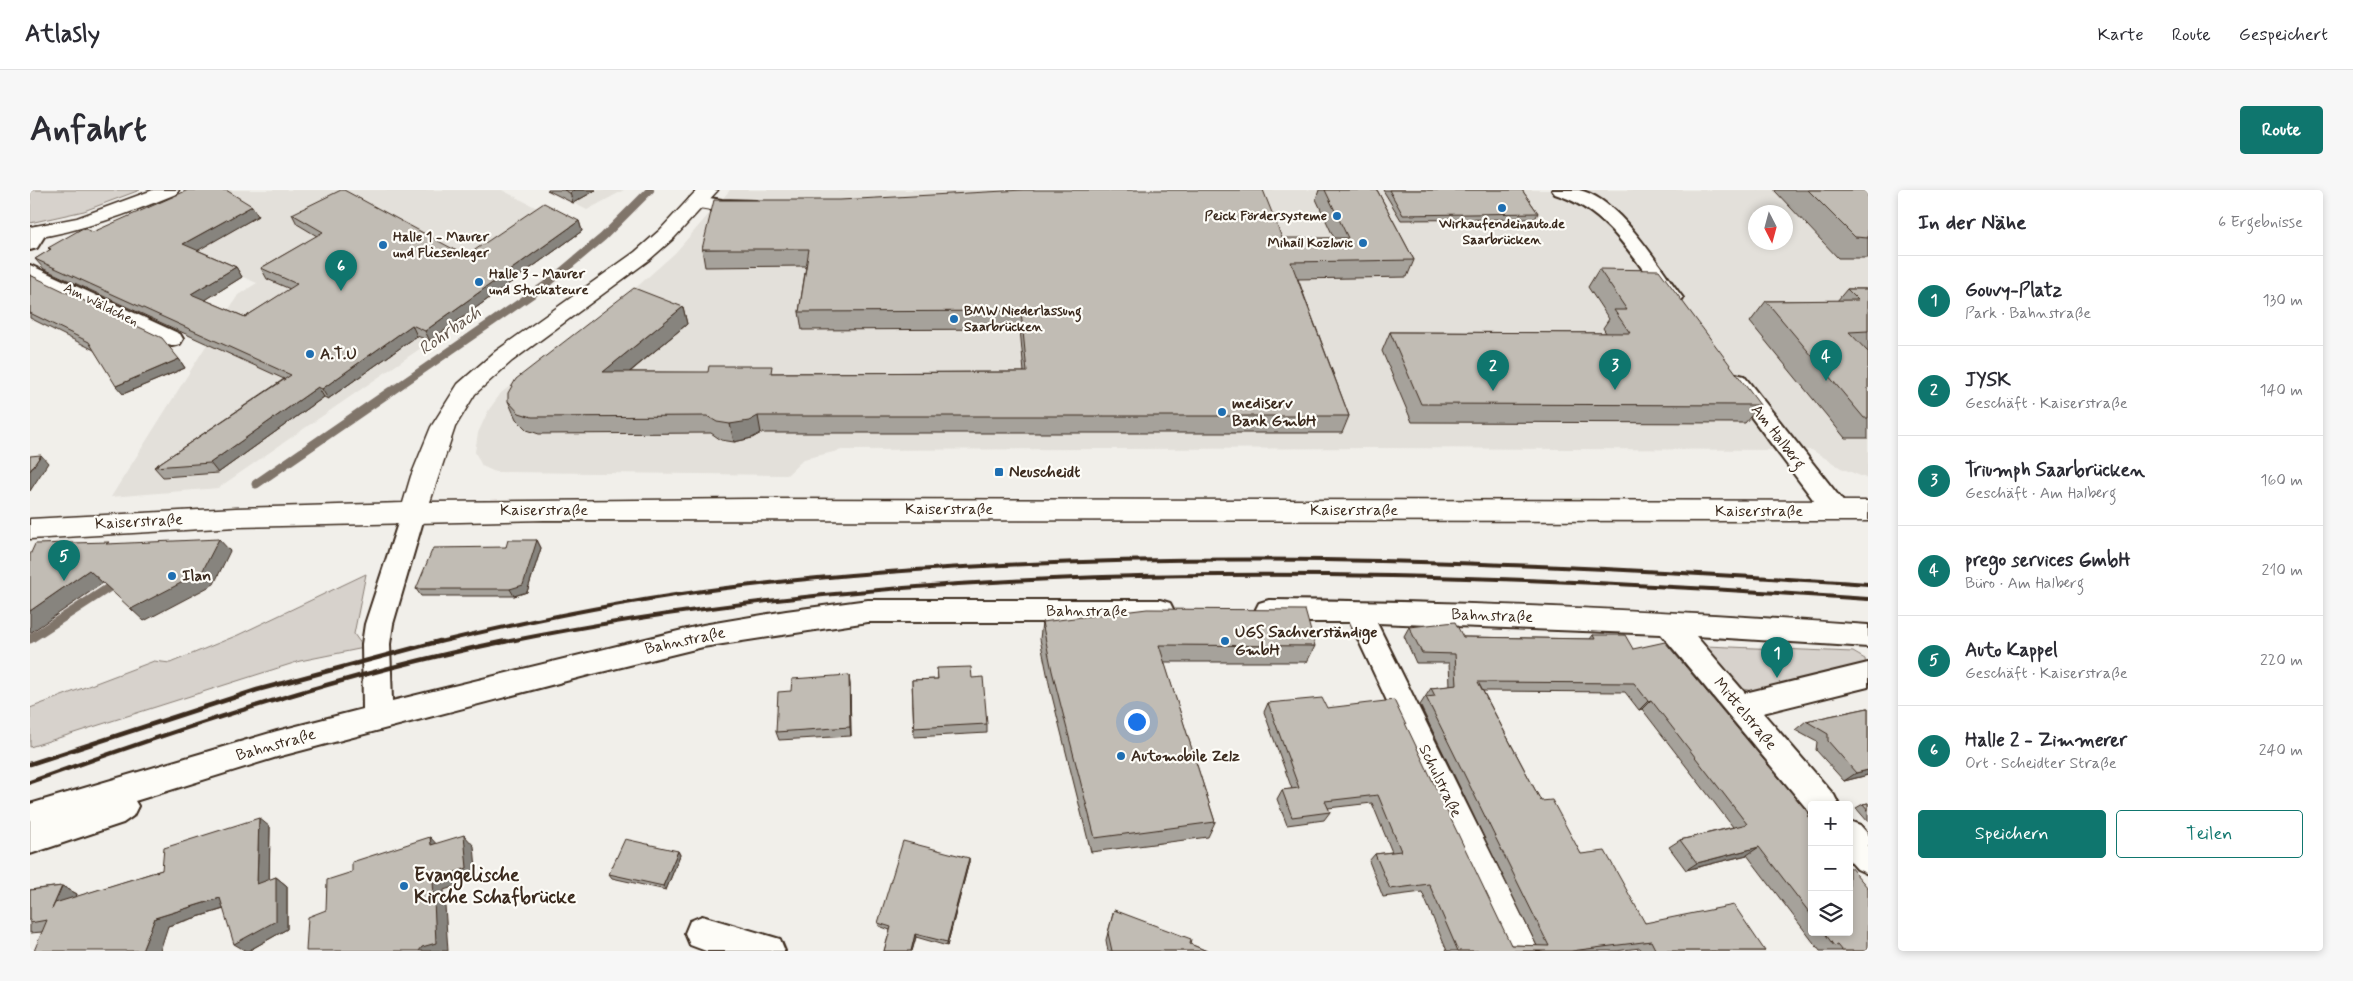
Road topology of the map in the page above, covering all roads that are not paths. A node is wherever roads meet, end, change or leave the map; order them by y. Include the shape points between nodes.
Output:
1 (169, 190) edge
2 (1561, 190) edge
3 (703, 196) edge
4 (771, 204) edge
5 (32, 236) edge
6 (30, 270) edge
7 (1685, 314) edge
8 (172, 339) dead end
9 (1725, 367) edge
10 (414, 511) junction
11 (1836, 511) junction
12 (1868, 511) edge
13 (30, 529) edge
14 (1184, 611) edge
15 (1242, 611) edge
16 (1358, 611) junction
17 (1668, 623) junction
18 (1868, 636) edge
19 (1868, 675) edge
20 (1739, 707) junction
21 (378, 718) junction
22 (174, 774) junction
23 (1820, 801) edge
24 (30, 819) edge
25 (30, 839) edge
26 (1853, 841) edge
27 (1868, 858) edge
28 (702, 933) dead end
29 (768, 951) edge
30 (1522, 951) edge

1 - 5 main road via 108,215
2 - 7 street via 1594,204 1618,224
3 - 4 street via 722,206
3 - 10 main road via 642,256 504,356 466,389 443,427
6 - 8 street, Am Wäldchen
9 - 11 street, Am Halberg
10 - 11 main road, Kaiserstraße via 1098,508
10 - 13 main road, Kaiserstraße
10 - 21 street via 379,624 376,644
11 - 12 main road, Kaiserstraße
14 - 21 street, Bahnstraße via 893,610 822,617 693,638
15 - 16 street, Bahnstraße
16 - 17 street, Bahnstraße
16 - 30 street, Schulstraße
17 - 18 street, Bahnstraße
17 - 20 street, Mittelstraße
19 - 20 street
20 - 23 street, Mittelstraße
21 - 22 street, Bahnstraße
22 - 24 street
22 - 25 street via 112,813
26 - 27 street
28 - 29 street

